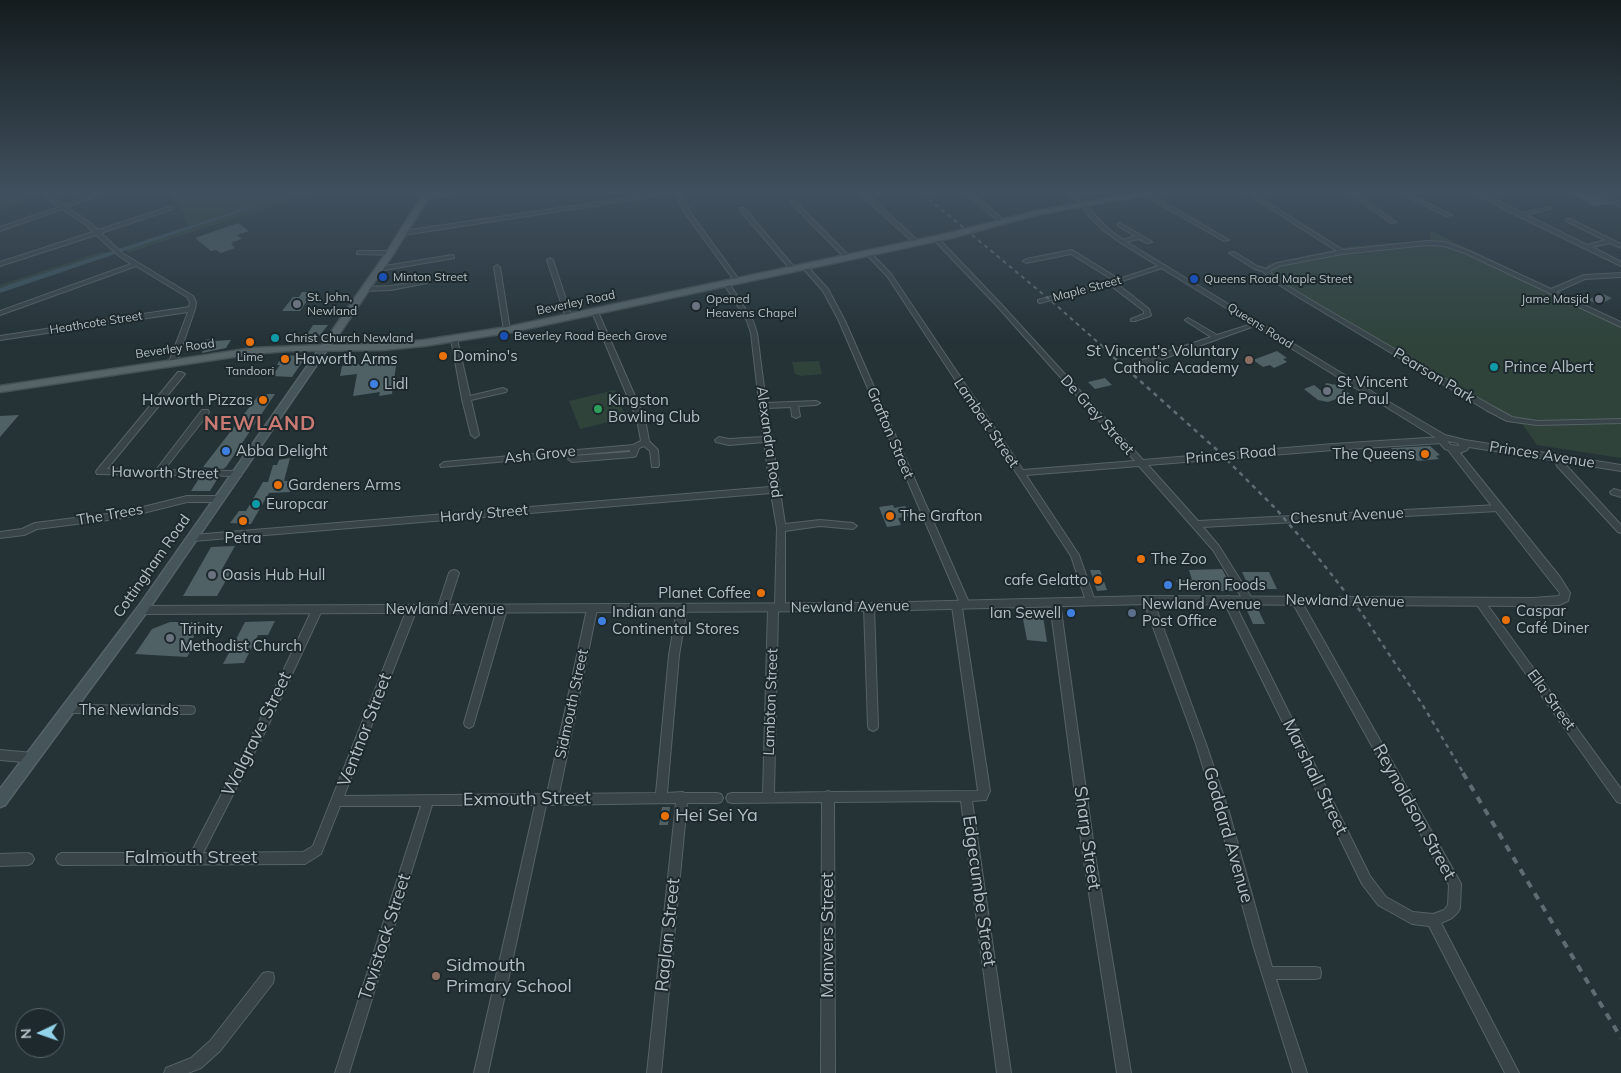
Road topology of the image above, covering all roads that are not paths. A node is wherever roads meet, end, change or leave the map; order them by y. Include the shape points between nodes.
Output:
1 (62, 244) edge
2 (109, 244) edge
3 (396, 244) edge
4 (710, 244) edge
5 (772, 244) edge
6 (834, 244) edge
7 (907, 244) edge
8 (942, 244) edge
9 (1126, 244) edge
10 (1330, 244) edge
11 (1409, 244) edge
12 (1445, 244) edge
13 (1580, 244) edge
14 (1598, 244) edge
15 (1586, 247) junction
16 (1342, 252) junction
17 (360, 253) dead end
18 (390, 253) junction
19 (868, 253) junction
20 (1232, 253) dead end
21 (452, 257) dead end
22 (847, 257) junction
23 (550, 260) dead end
24 (1026, 261) dead end
25 (0, 264) edge
26 (136, 264) junction
27 (1621, 264) edge
28 (1163, 266) junction
29 (805, 267) junction
30 (497, 268) dead end
31 (379, 269) junction
32 (793, 269) junction
33 (1266, 271) junction
34 (1621, 275) edge
35 (425, 282) dead end
36 (738, 282) junction
37 (1114, 282) junction
38 (727, 284) junction
39 (364, 289) junction
40 (1550, 292) junction
41 (1040, 301) dead end
42 (192, 309) junction
43 (595, 312) junction
44 (0, 313) edge
45 (569, 318) junction
46 (1133, 320) dead end
47 (1258, 324) junction
48 (1621, 325) edge
49 (1183, 326) dead end
50 (507, 330) junction
51 (0, 338) edge
52 (1217, 338) junction
53 (454, 339) junction
54 (325, 347) junction
55 (173, 362) junction
56 (1140, 364) dead end
57 (181, 374) dead end
58 (0, 388) edge
59 (503, 390) dead end
60 (466, 399) junction
61 (816, 403) dead end
62 (794, 404) junction
63 (764, 406) junction
64 (205, 412) dead end
65 (796, 416) dead end
66 (1621, 421) edge
67 (475, 435) dead end
68 (1443, 439) junction
69 (719, 440) dead end
70 (767, 440) junction
71 (645, 442) junction
72 (1463, 443) junction
73 (636, 447) junction
74 (1452, 449) junction
75 (1558, 458) junction
76 (572, 459) dead end
77 (1141, 464) junction
78 (444, 465) dead end
79 (655, 465) dead end
80 (1621, 468) edge
81 (158, 473) junction
82 (1020, 473) junction
83 (238, 474) junction
84 (774, 490) junction
85 (220, 499) junction
86 (1498, 508) junction
87 (1196, 524) junction
88 (853, 526) dead end
89 (781, 528) junction
90 (1621, 530) edge
91 (0, 535) edge
92 (193, 538) junction
93 (454, 573) dead end
94 (1148, 600) junction
95 (1228, 600) junction
96 (1248, 600) junction
97 (1296, 600) junction
98 (1090, 601) junction
99 (1055, 602) junction
100 (1480, 602) junction
101 (961, 606) junction
102 (592, 608) junction
103 (682, 608) junction
104 (777, 608) junction
105 (869, 608) junction
106 (412, 609) junction
107 (502, 609) junction
108 (142, 610) junction
109 (317, 610) junction
110 (442, 610) junction
111 (69, 710) junction
112 (190, 710) dead end
113 (469, 723) dead end
114 (873, 726) dead end
115 (0, 755) edge
116 (33, 758) junction
117 (828, 796) junction
118 (661, 797) junction
119 (682, 797) junction
120 (768, 797) junction
121 (966, 797) junction
122 (717, 798) dead end
123 (732, 798) dead end
124 (1621, 798) edge
125 (547, 799) junction
126 (0, 800) edge
127 (428, 800) junction
128 (337, 801) junction
129 (317, 850) joint
130 (195, 857) junction
131 (28, 859) dead end
132 (62, 859) dead end
133 (0, 860) edge
134 (1433, 920) junction
135 (1268, 973) junction
136 (1315, 973) dead end
137 (268, 978) dead end
138 (171, 1073) edge
139 (342, 1073) edge
140 (480, 1073) edge
141 (654, 1073) edge
142 (828, 1073) edge
143 (1004, 1073) edge
144 (1124, 1073) edge
145 (1300, 1073) edge
146 (1512, 1073) edge

1 - 25 street
2 - 26 street
3 - 18 main road
4 - 36 street
5 - 32 street
6 - 22 street
7 - 19 main road, Beverley Road
8 - 77 street, De Grey Street
9 - 28 street, Queens Road
10 - 16 street
11 - 16 street
12 - 40 street
13 - 15 street
14 - 15 street
15 - 27 street
16 - 33 street via 1277,265
17 - 18 street
18 - 31 main road
19 - 22 main road, Beverley Road
19 - 82 street, Lambert Street via 888,275
20 - 33 street, Pearson Park
21 - 31 street
22 - 29 main road, Beverley Road
23 - 45 street
24 - 37 street via 1072,252
26 - 42 street via 190,296
26 - 44 street
28 - 37 street, Maple Street
28 - 47 street, Queens Road
29 - 32 main road, Beverley Road
29 - 101 street, Grafton Street via 826,290 842,321
30 - 50 street
31 - 39 main road
32 - 36 main road, Beverley Road
33 - 66 street, Pearson Park via 1326,312 1510,418 1537,423
34 - 40 street via 1584,277
35 - 39 street
36 - 38 main road, Beverley Road
37 - 41 street, Maple Street
37 - 46 street via 1148,310 1148,315
38 - 43 main road, Beverley Road
38 - 63 street, Alexandra Road via 753,327
39 - 54 main road
40 - 48 street
42 - 51 street, Heathcote Street
42 - 55 street
43 - 45 main road, Beverley Road
43 - 71 street via 641,419
45 - 50 main road, Beverley Road
47 - 52 street
47 - 68 street, Queens Road
49 - 52 street via 1190,321
50 - 53 main road, Beverley Road
52 - 56 street
53 - 54 main road, Beverley Road via 383,347
53 - 60 street
54 - 55 main road, Beverley Road via 253,351
54 - 83 main road, Cottingham Road
55 - 58 main road, Beverley Road
57 - 81 street, Haworth Street via 100,472
59 - 60 street
60 - 67 street
61 - 62 street
62 - 63 street
62 - 65 street
63 - 70 street, Alexandra Road
64 - 81 street
68 - 72 street, Princes Avenue via 1452,437
68 - 74 street via 1444,444
68 - 77 street, Princes Road
69 - 70 street
70 - 84 street, Alexandra Road
71 - 73 street, Ash Grove
71 - 79 street via 654,450
72 - 74 street via 1464,448
72 - 75 street, Princes Avenue
73 - 76 street, Ash Grove via 633,454
73 - 78 street, Ash Grove
74 - 86 street
75 - 80 street, Princes Avenue
75 - 90 street
77 - 82 street, Princes Road
77 - 87 street, De Grey Street
81 - 83 street, Haworth Street
82 - 98 street, Lambert Street via 1076,555
83 - 85 main road, Cottingham Road
84 - 89 street, Alexandra Road
84 - 92 street, Hardy Street
85 - 91 street, The Trees via 187,499 123,515 35,526 24,532
85 - 92 main road, Cottingham Road
86 - 87 street, Chesnut Avenue
86 - 100 street, Newland Avenue via 1565,593 1559,602
87 - 96 street, De Grey Street via 1220,554
88 - 89 street via 820,523
89 - 104 street, Alexandra Road
92 - 108 main road, Cottingham Road
93 - 110 street
94 - 95 street, Newland Avenue
94 - 98 street, Newland Avenue
94 - 135 street, Goddard Avenue via 1223,812
95 - 96 street, Newland Avenue
95 - 134 street, Marshall Street via 1366,880 1382,902 1412,918
96 - 97 street, Newland Avenue
97 - 100 street, Newland Avenue
97 - 134 street, Reynoldson Street via 1455,884 1454,908
98 - 99 street, Newland Avenue
99 - 101 street, Newland Avenue
99 - 144 street, Sharp Street via 1089,855
100 - 124 street, Ella Street
101 - 105 street, Newland Avenue
101 - 121 street, Edgecumbe Street via 984,791 982,796
102 - 103 street, Newland Avenue
102 - 107 street, Newland Avenue
102 - 125 street, Sidmouth Street
103 - 104 street, Newland Avenue
103 - 118 street via 674,656
104 - 105 street, Newland Avenue
104 - 120 street, Lambton Street
105 - 114 street
106 - 109 street, Newland Avenue
106 - 110 street, Newland Avenue
106 - 128 street, Ventnor Street
107 - 110 street, Newland Avenue
107 - 113 street
108 - 109 street, Newland Avenue
108 - 111 main road, Cottingham Road
109 - 130 street, Walgrave Street via 262,727
111 - 112 street, The Newlands
111 - 116 main road, Cottingham Road
115 - 116 street
116 - 126 main road, Cottingham Road
117 - 120 street
117 - 121 street
117 - 142 street, Manvers Street
118 - 119 street, Exmouth Street
118 - 125 street, Exmouth Street
119 - 122 street, Exmouth Street
119 - 141 street, Raglan Street
120 - 123 street
121 - 143 street, Edgecumbe Street
125 - 127 street, Exmouth Street
125 - 140 street, Sidmouth Street
127 - 128 street, Exmouth Street
127 - 139 street, Tavistock Street
128 - 129 street, Ventnor Street
129 - 130 street, Falmouth Street via 305,858
130 - 132 street, Falmouth Street
131 - 133 street
134 - 146 street
135 - 136 street
135 - 145 street, Goddard Avenue
137 - 138 street via 215,1046 196,1063

